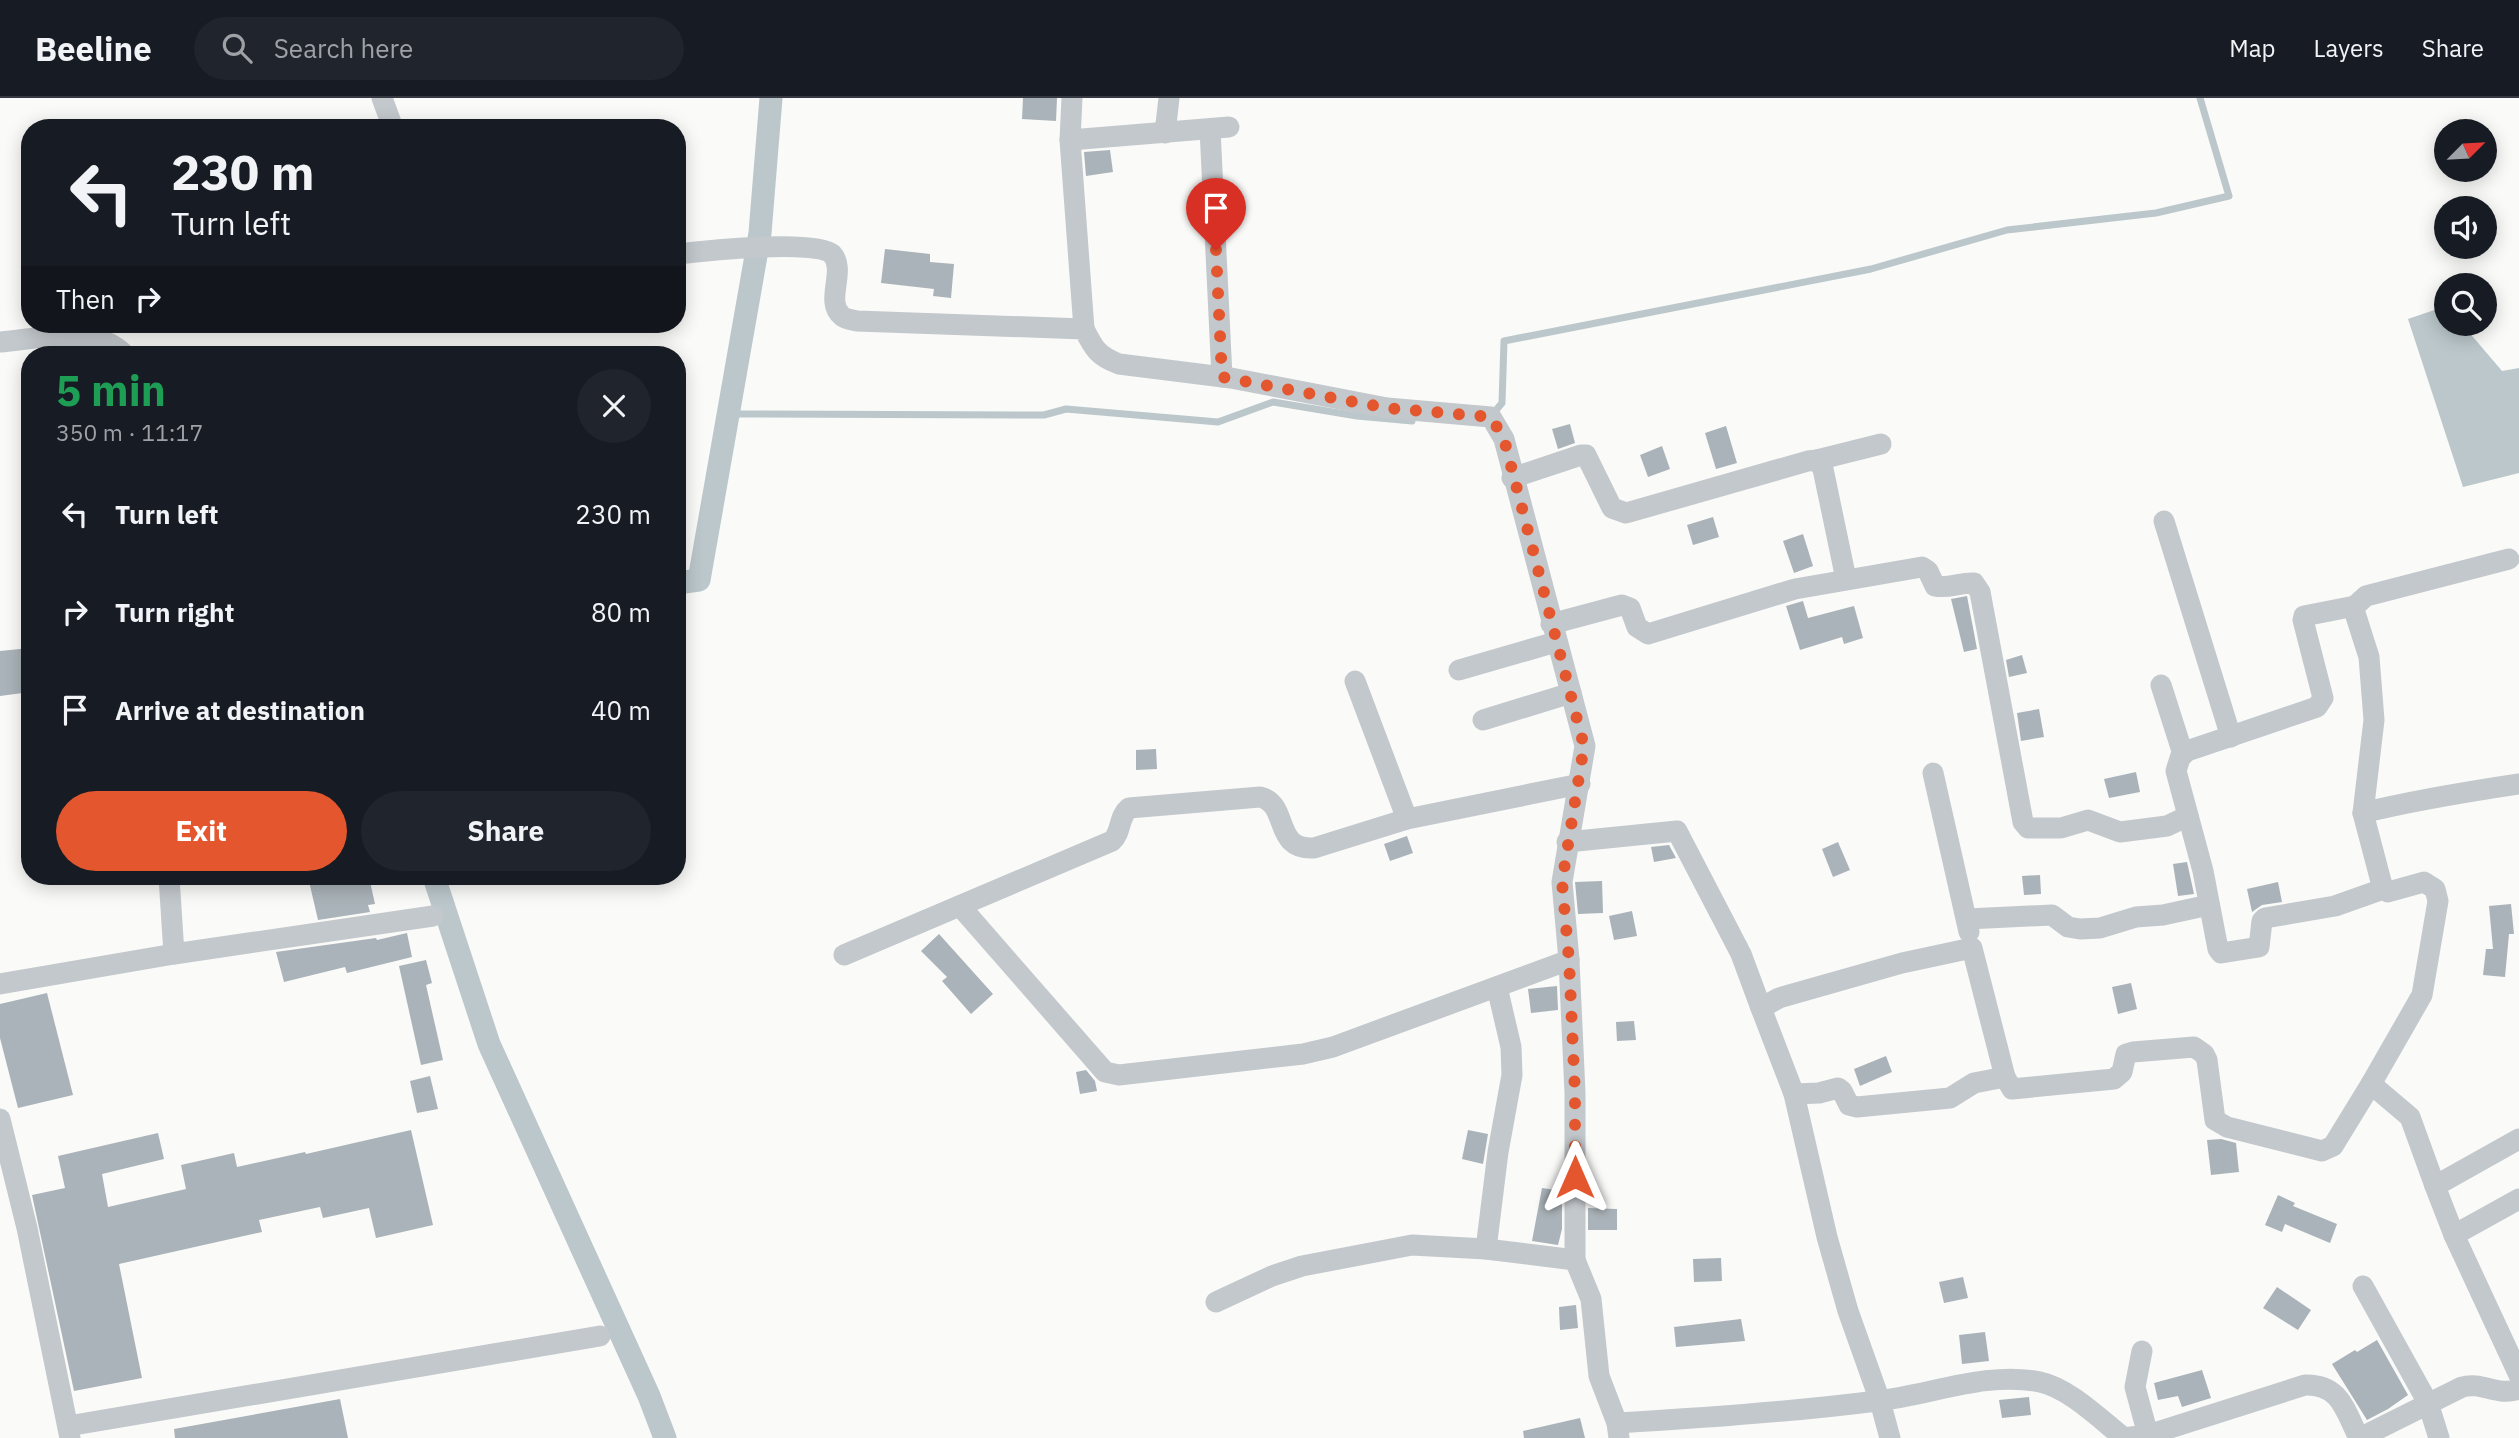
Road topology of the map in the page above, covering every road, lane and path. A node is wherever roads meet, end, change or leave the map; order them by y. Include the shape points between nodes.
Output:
1 (382, 98) edge
2 (1072, 98) edge
3 (1168, 98) edge
4 (390, 119) edge
5 (1165, 133) junction
6 (1070, 140) junction
7 (686, 253) edge
8 (1084, 329) junction
9 (0, 342) edge
10 (116, 346) edge
11 (1222, 377) junction
12 (1881, 444) dead end
13 (1817, 460) junction
14 (1512, 478) junction
15 (2164, 521) dead end
16 (2509, 559) dead end
17 (1846, 579) junction
18 (2355, 606) junction
19 (1554, 633) junction
20 (1459, 670) dead end
21 (1355, 681) dead end
22 (2161, 685) dead end
23 (1572, 693) junction
24 (1483, 720) dead end
25 (2231, 737) junction
26 (2183, 754) junction
27 (1933, 773) dead end
28 (1580, 784) junction
29 (2519, 784) edge
30 (2364, 813) junction
31 (2188, 816) junction
32 (1407, 819) junction
33 (1567, 842) junction
34 (170, 885) edge
35 (2383, 890) junction
36 (2209, 905) junction
37 (960, 906) junction
38 (433, 915) dead end
39 (1967, 919) junction
40 (1972, 948) junction
41 (174, 954) junction
42 (844, 955) dead end
43 (1569, 960) junction
44 (0, 984) edge
45 (1497, 986) junction
46 (1761, 1009) junction
47 (2005, 1077) junction
48 (2371, 1084) junction
49 (1794, 1094) junction
50 (0, 1119) edge
51 (2519, 1139) edge
52 (2435, 1186) junction
53 (2519, 1199) edge
54 (2454, 1235) junction
55 (1486, 1250) junction
56 (1575, 1260) junction
57 (2363, 1286) dead end
58 (1216, 1302) dead end
59 (600, 1336) dead end
60 (2142, 1351) dead end
61 (2519, 1375) edge
62 (2519, 1389) edge
63 (1880, 1401) junction
64 (2428, 1403) junction
65 (1618, 1431) edge
66 (69, 1432) edge
67 (2148, 1435) junction
68 (1890, 1438) edge
69 (2123, 1438) edge
70 (2360, 1438) edge
71 (2439, 1438) edge

1 - 4 street
2 - 6 street
3 - 5 street
5 - 6 street
5 - 11 street via 1220,128
6 - 8 street
7 - 8 street via 746,247 827,251 837,266 836,309 842,317 857,321
8 - 11 street via 1102,358 1119,364
9 - 10 street via 82,335
11 - 14 street via 1387,408 1491,417 1504,439
12 - 13 street
13 - 14 street via 1626,513 1612,508 1587,455
13 - 17 street via 1823,469
14 - 19 street
15 - 25 street
16 - 18 street via 2366,596
17 - 19 street via 1795,589 1648,634 1637,627 1630,608 1622,605
17 - 31 street via 1922,567 1935,586 1969,582 1978,587 2023,822 2028,828 2061,828 2088,820 2119,832 2167,826
18 - 25 street via 2304,616 2323,698 2317,707
18 - 30 street via 2369,657 2374,720
19 - 20 street
19 - 23 street
21 - 32 street
22 - 26 street
23 - 24 street
23 - 28 street via 1584,746
25 - 26 street
26 - 31 street via 2176,771
27 - 39 street
28 - 32 street
28 - 33 street
29 - 30 street
30 - 35 street
31 - 36 street
32 - 37 street via 1301,849 1287,838 1273,804 1260,797 1129,808 1112,841
33 - 43 street via 1562,882
33 - 46 street via 1678,831 1741,954
34 - 41 street
35 - 36 street via 2334,906 2265,918 2259,947 2226,954 2217,949
35 - 48 street via 2424,882 2435,888 2438,901 2422,995
36 - 39 street via 2080,929 2068,927 2052,915
37 - 42 street
37 - 45 street via 1110,1074 1303,1054
38 - 41 street
39 - 40 street
40 - 46 street via 1793,994
40 - 47 street
41 - 44 street
43 - 45 street
43 - 56 street
45 - 55 street via 1511,1047 1512,1075
46 - 49 street
47 - 48 street via 2017,1090 2114,1079 2122,1072 2126,1054 2194,1047 2207,1060 2215,1120 2322,1151 2333,1146
47 - 49 street via 1975,1083 1950,1098 1857,1107 1849,1105 1838,1088
48 - 52 street via 2410,1117
49 - 63 street via 1830,1250
50 - 66 street
51 - 52 street
52 - 54 street
53 - 54 street
54 - 61 street
55 - 56 street
55 - 58 street via 1424,1245 1374,1251 1301,1266
56 - 65 street via 1591,1299 1600,1376
57 - 64 street
59 - 66 street
60 - 67 street via 2135,1387
62 - 64 street via 2497,1392 2470,1385
63 - 65 street
63 - 68 street
63 - 69 street via 1988,1381 2042,1382 2090,1410
64 - 70 street
64 - 71 street
67 - 69 street
67 - 70 street via 2305,1385 2319,1385 2337,1395

